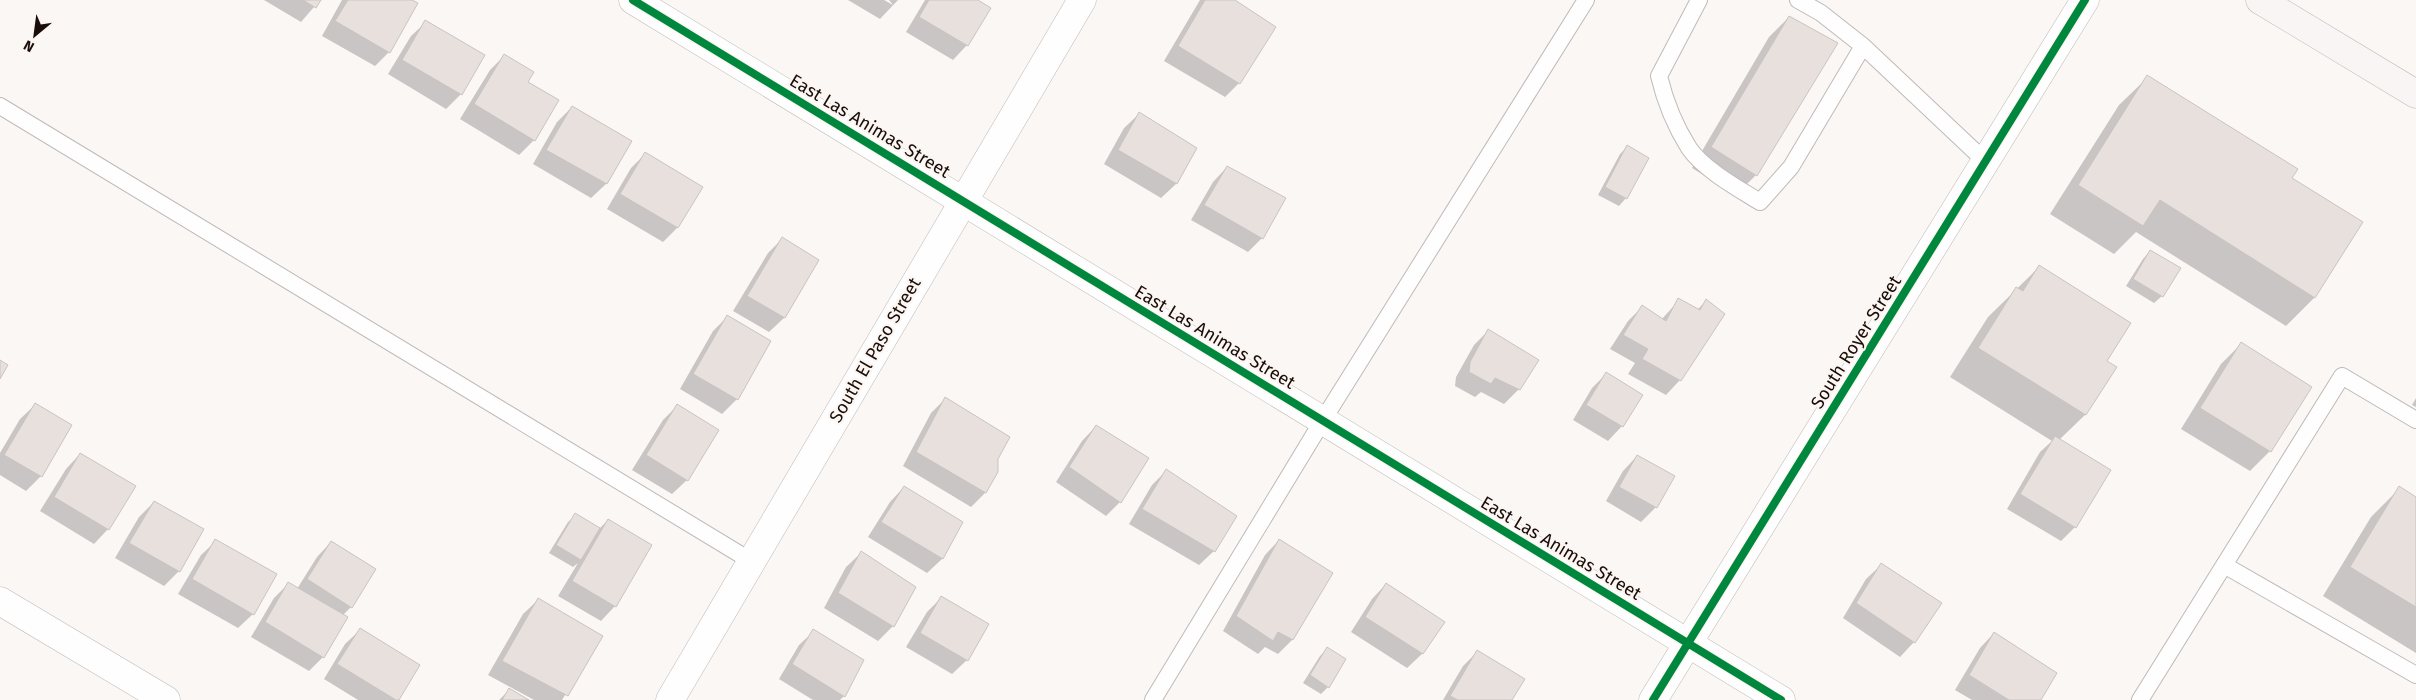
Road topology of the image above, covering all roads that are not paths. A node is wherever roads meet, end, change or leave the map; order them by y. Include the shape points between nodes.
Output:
1 (634, 0) edge
2 (1082, 0) edge
3 (1586, 0) edge
4 (1699, 0) edge
5 (1798, 0) edge
6 (2085, 0) edge
7 (2260, 0) edge
8 (1863, 46) junction
9 (2416, 94) edge
10 (0, 106) edge
11 (1985, 161) junction
12 (962, 200) junction
13 (1323, 420) junction
14 (2416, 420) edge
15 (751, 561) junction
16 (2224, 565) junction
17 (0, 601) edge
18 (1687, 643) junction
19 (2416, 674) edge
20 (166, 700) edge
21 (670, 700) edge
22 (1153, 700) edge
23 (1652, 700) edge
24 (1781, 700) edge
25 (2140, 700) edge

1 - 12 street, East Las Animas Street
2 - 12 street, South El Paso Street
3 - 13 lane
4 - 8 lane via 1659,76 1665,102 1690,149 1721,177 1760,202 1791,167
5 - 8 lane via 1822,13
6 - 11 street, South Royer Street
7 - 9 main road
8 - 11 lane
10 - 15 lane
11 - 18 street, South Royer Street
12 - 13 street, East Las Animas Street
12 - 15 street, South El Paso Street
13 - 18 street, East Las Animas Street
13 - 22 lane
14 - 16 lane via 2342,376
15 - 21 street, South El Paso Street
16 - 19 lane
16 - 25 lane
17 - 20 street
18 - 23 street, South Royer Street
18 - 24 street, East Las Animas Street

